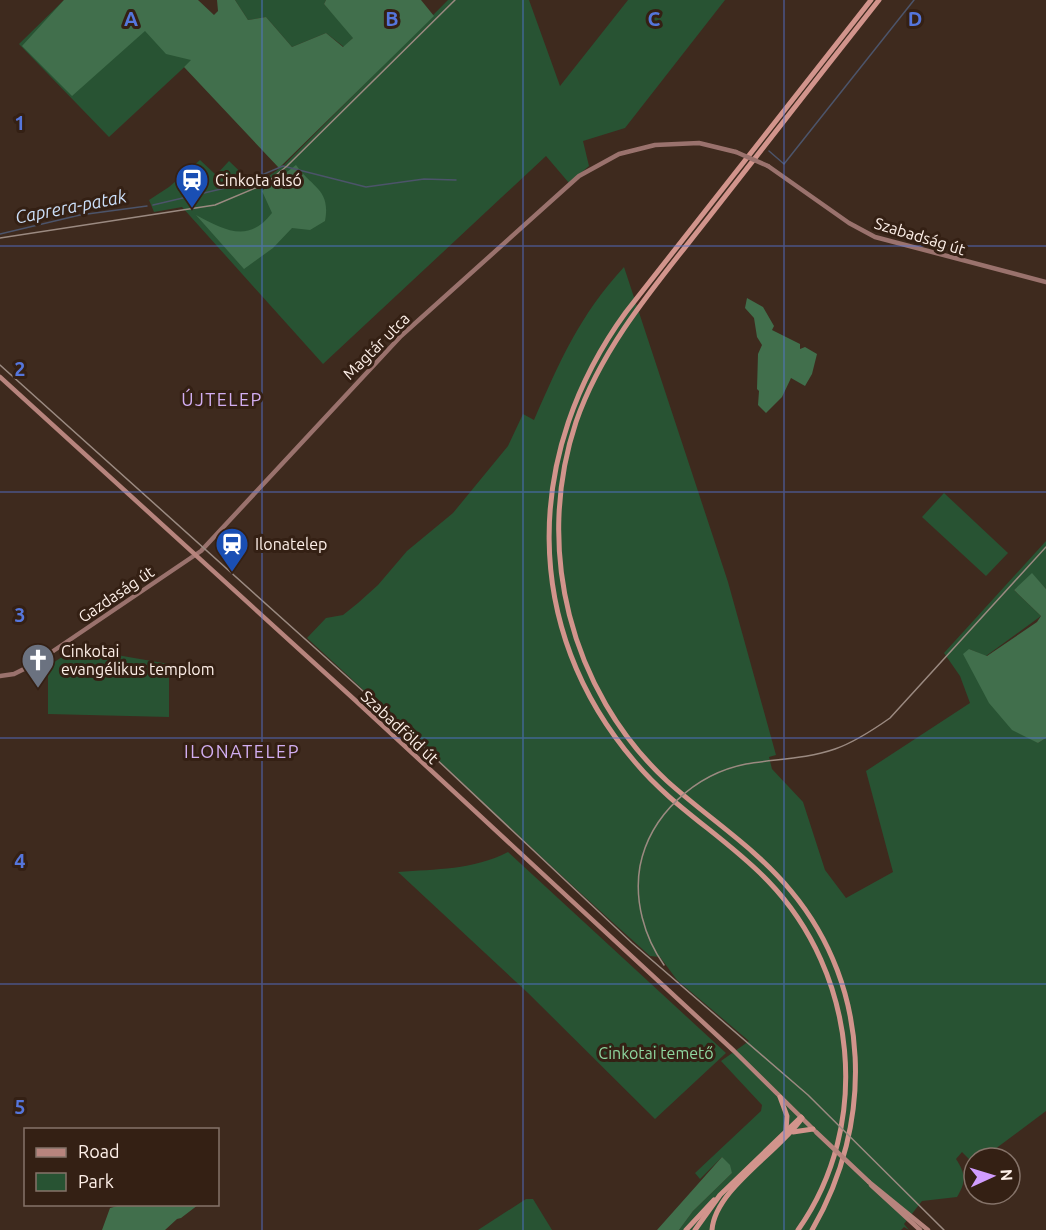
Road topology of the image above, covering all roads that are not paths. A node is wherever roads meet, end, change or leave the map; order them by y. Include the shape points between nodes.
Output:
1 (871, 0) edge
2 (879, 0) edge
3 (736, 152) joint
4 (1046, 282) edge
5 (0, 377) edge
6 (195, 555) junction
7 (0, 676) edge
8 (780, 1097) junction
9 (802, 1118) junction
10 (789, 1131) junction
11 (815, 1131) junction
12 (869, 1182) junction
13 (720, 1195) junction
14 (727, 1196) junction
15 (705, 1216) junction
16 (799, 1228) edge
17 (686, 1230) edge
18 (695, 1230) edge
19 (712, 1230) edge
20 (812, 1230) edge
21 (920, 1230) edge
22 (928, 1230) edge

1 - 16 highway via 626,312 599,352 564,429 549,517 550,568 558,613 576,669 597,710 649,777 770,883 804,927 832,986 845,1050 843,1111 833,1159
2 - 20 highway via 619,337 576,422 558,512 560,564 568,614 582,657 607,707 666,780 754,854 792,892 835,965 854,1034 855,1107 843,1164
3 - 4 street, Szabadság út, bridge via 768,166 849,223 885,241
3 - 6 street, Magtár utca via 699,143 661,144 627,152 564,187 401,336
5 - 6 main road, Szabadföld út
6 - 7 street, Gazdaság út via 20,672
6 - 8 main road, Szabadföld út
8 - 9 main road, Szabadföld út
8 - 10 highway
9 - 10 highway
9 - 11 main road, Szabadföld út
10 - 11 highway
10 - 13 highway
10 - 14 highway
11 - 12 main road, Szabadföld út, bridge
12 - 21 main road
12 - 22 main road
13 - 15 highway
13 - 17 highway
14 - 15 highway
14 - 19 highway
15 - 18 highway

